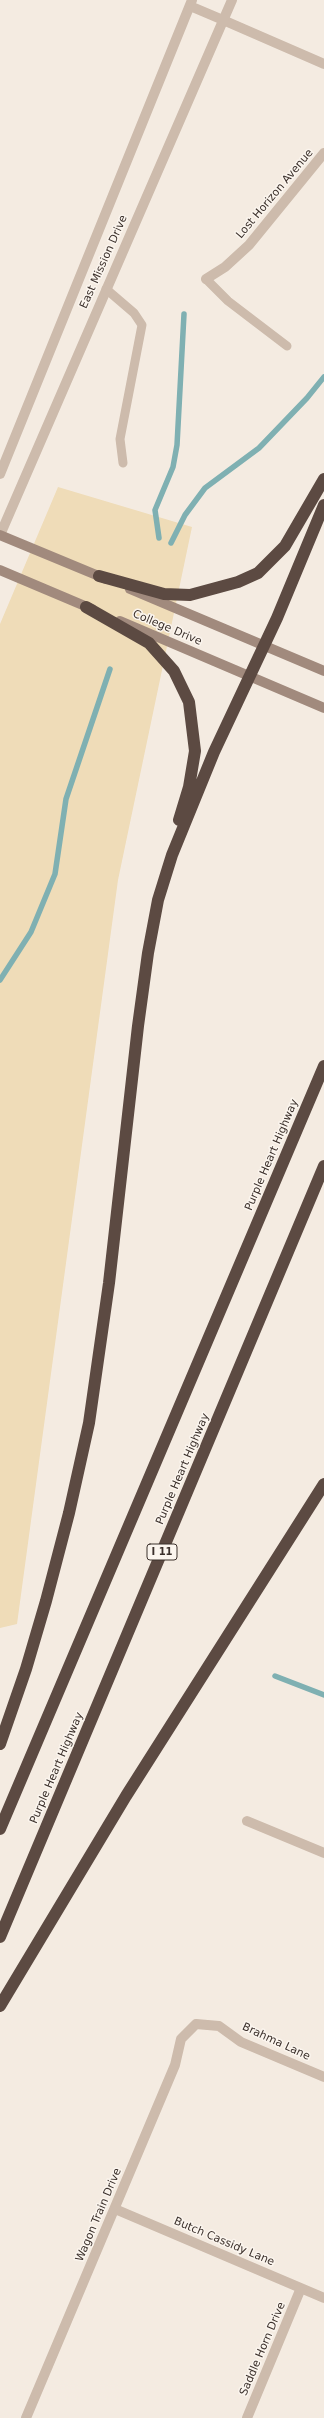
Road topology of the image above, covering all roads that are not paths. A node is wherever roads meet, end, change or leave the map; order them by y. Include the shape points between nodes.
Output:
1 (232, 0) edge
2 (191, 3) edge
3 (223, 20) junction
4 (324, 64) edge
5 (324, 153) edge
6 (206, 279) joint
7 (106, 289) junction
8 (287, 346) dead end
9 (124, 463) dead end
10 (0, 474) edge
11 (324, 479) edge
12 (324, 505) edge
13 (0, 535) edge
14 (0, 570) edge
15 (99, 576) junction
16 (86, 607) junction
17 (264, 645) junction
18 (324, 670) edge
19 (250, 676) junction
20 (324, 708) edge
21 (172, 855) junction
22 (324, 1066) edge
23 (324, 1166) edge
24 (324, 1484) edge
25 (0, 1744) edge
26 (247, 1821) dead end
27 (0, 1829) edge
28 (324, 1853) edge
29 (0, 1937) edge
30 (0, 2006) edge
31 (196, 2024) joint
32 (324, 2077) edge
33 (115, 2209) junction
34 (301, 2288) junction
35 (324, 2298) edge
36 (26, 2418) edge
37 (246, 2418) edge

1 - 3 street, East Mission Drive
2 - 3 street
2 - 10 street, East Mission Drive
3 - 4 street
3 - 7 street, East Mission Drive
5 - 6 street, Lost Horizon Avenue via 249,245 225,267
6 - 8 lane via 228,301
7 - 9 lane via 134,313 142,325 120,438
7 - 13 street, East Mission Drive
11 - 15 highway via 285,546 258,573 238,582 190,595 164,594
12 - 17 highway
13 - 15 main road, College Drive
14 - 16 main road, College Drive
15 - 17 main road, College Drive
16 - 19 main road, College Drive
16 - 21 highway via 149,643 174,671 189,702 195,751
17 - 18 main road, College Drive
17 - 19 highway
19 - 20 main road, College Drive
19 - 21 highway via 233,707
21 - 25 highway via 158,900 148,953 120,1170 103,1333 89,1422 46,1601
22 - 27 highway, Purple Heart Highway
23 - 29 highway, Purple Heart Highway / I 11
24 - 30 highway via 126,1796
26 - 28 street
31 - 32 street, Brahma Lane via 219,2026 242,2042
31 - 33 street, Wagon Train Drive via 181,2039 175,2065
33 - 34 street, Butch Cassidy Lane
33 - 36 street, Wagon Train Drive
34 - 35 street, Butch Cassidy Lane
34 - 37 street, Saddle Horn Drive

